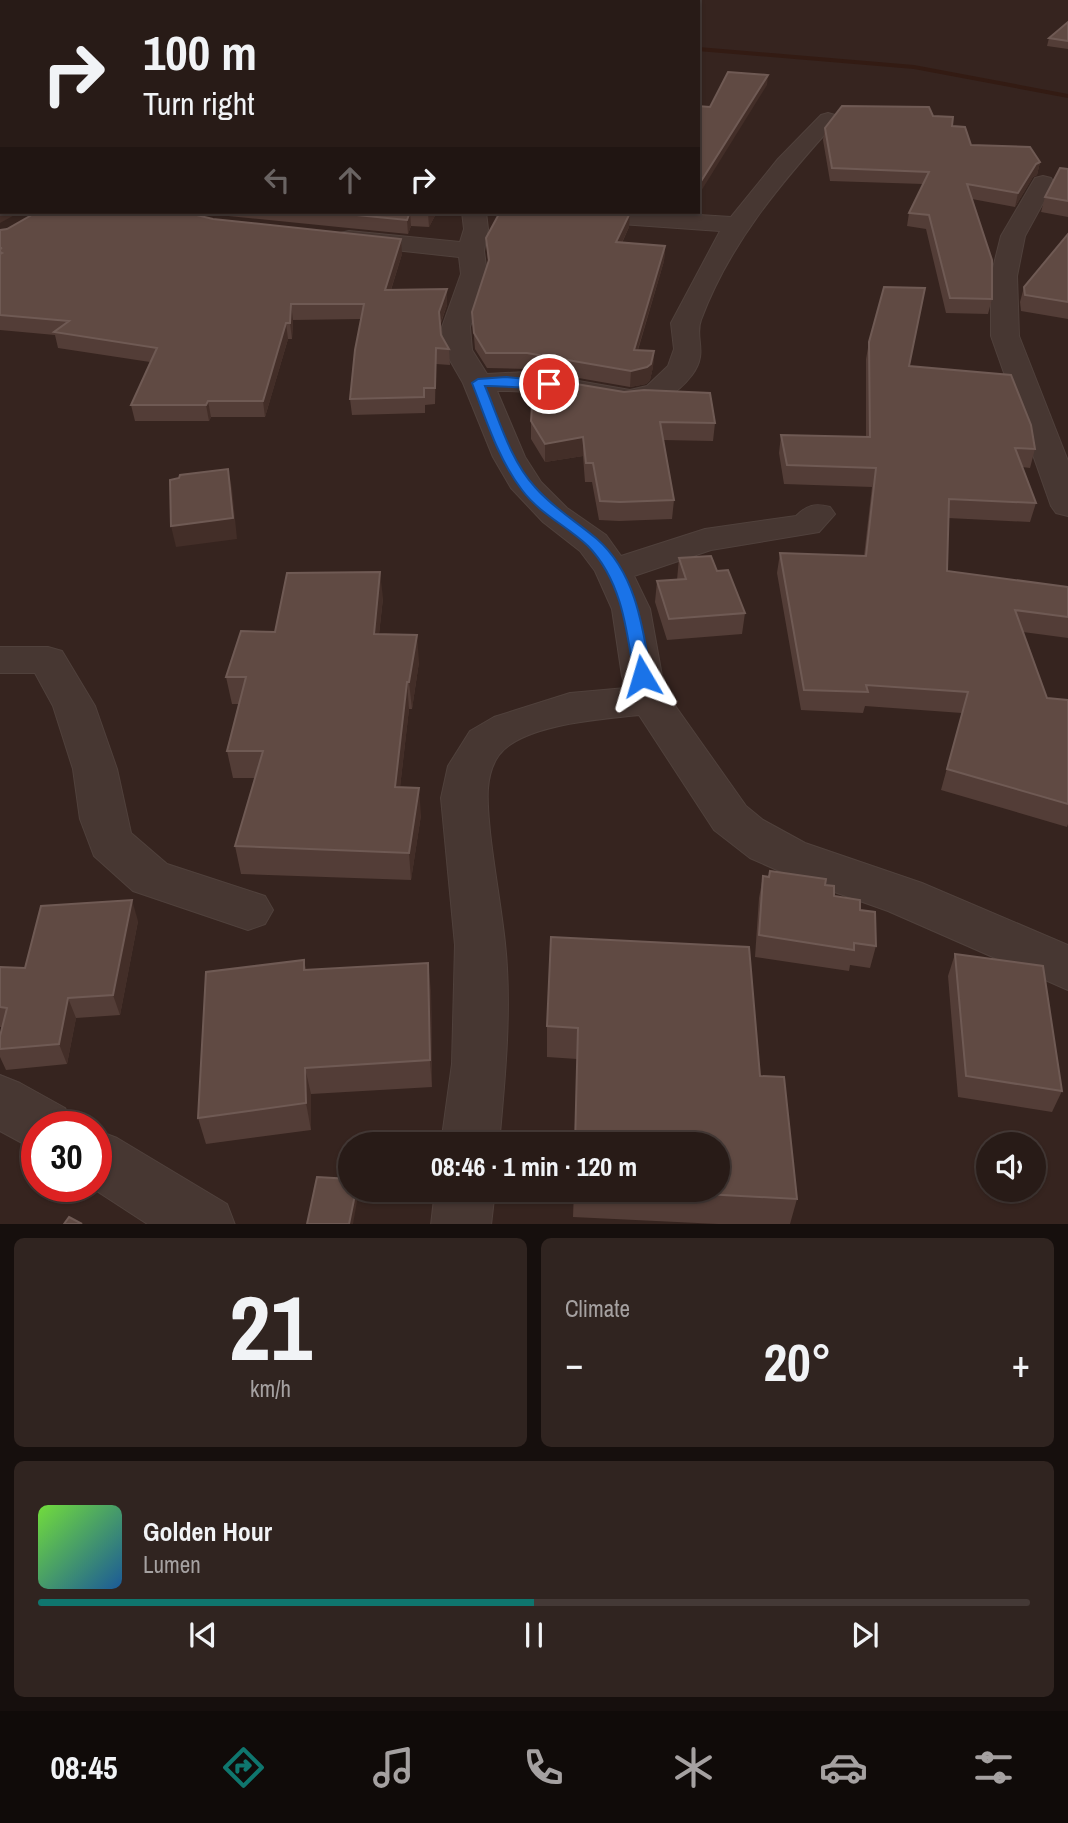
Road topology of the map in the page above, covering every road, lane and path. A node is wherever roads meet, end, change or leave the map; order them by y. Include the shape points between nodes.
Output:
1 (828, 119) edge
2 (1043, 183) dead end
3 (579, 214) edge
4 (737, 225) junction
5 (473, 231) edge
6 (321, 235) edge
7 (478, 383) junction
8 (1054, 430) edge
9 (1068, 506) edge
10 (818, 514) dead end
11 (613, 570) junction
12 (0, 660) edge
13 (653, 700) junction
14 (248, 910) dead end
15 (1068, 968) edge
16 (0, 1101) edge
17 (21, 1113) edge
18 (471, 1132) edge
19 (112, 1168) edge
20 (464, 1202) edge
21 (205, 1224) edge
22 (461, 1224) edge

1 - 4 street
2 - 8 street via 1013,236 1004,276 1005,336 1033,405
3 - 4 street
4 - 7 street via 685,323 688,349 682,368 658,392 630,399 527,381
5 - 6 street
5 - 7 street via 474,274 456,327 458,350
7 - 11 street via 509,457 528,488 593,543
8 - 9 street
10 - 11 street via 807,525 705,540
11 - 13 street via 631,609 642,676
12 - 14 street via 48,660 74,706 95,769 111,843 150,877
13 - 15 street via 744,833
13 - 18 street via 570,707 509,728 485,742 470,766 464,797 480,944 479,1064
16 - 17 street
19 - 21 street
20 - 22 street

